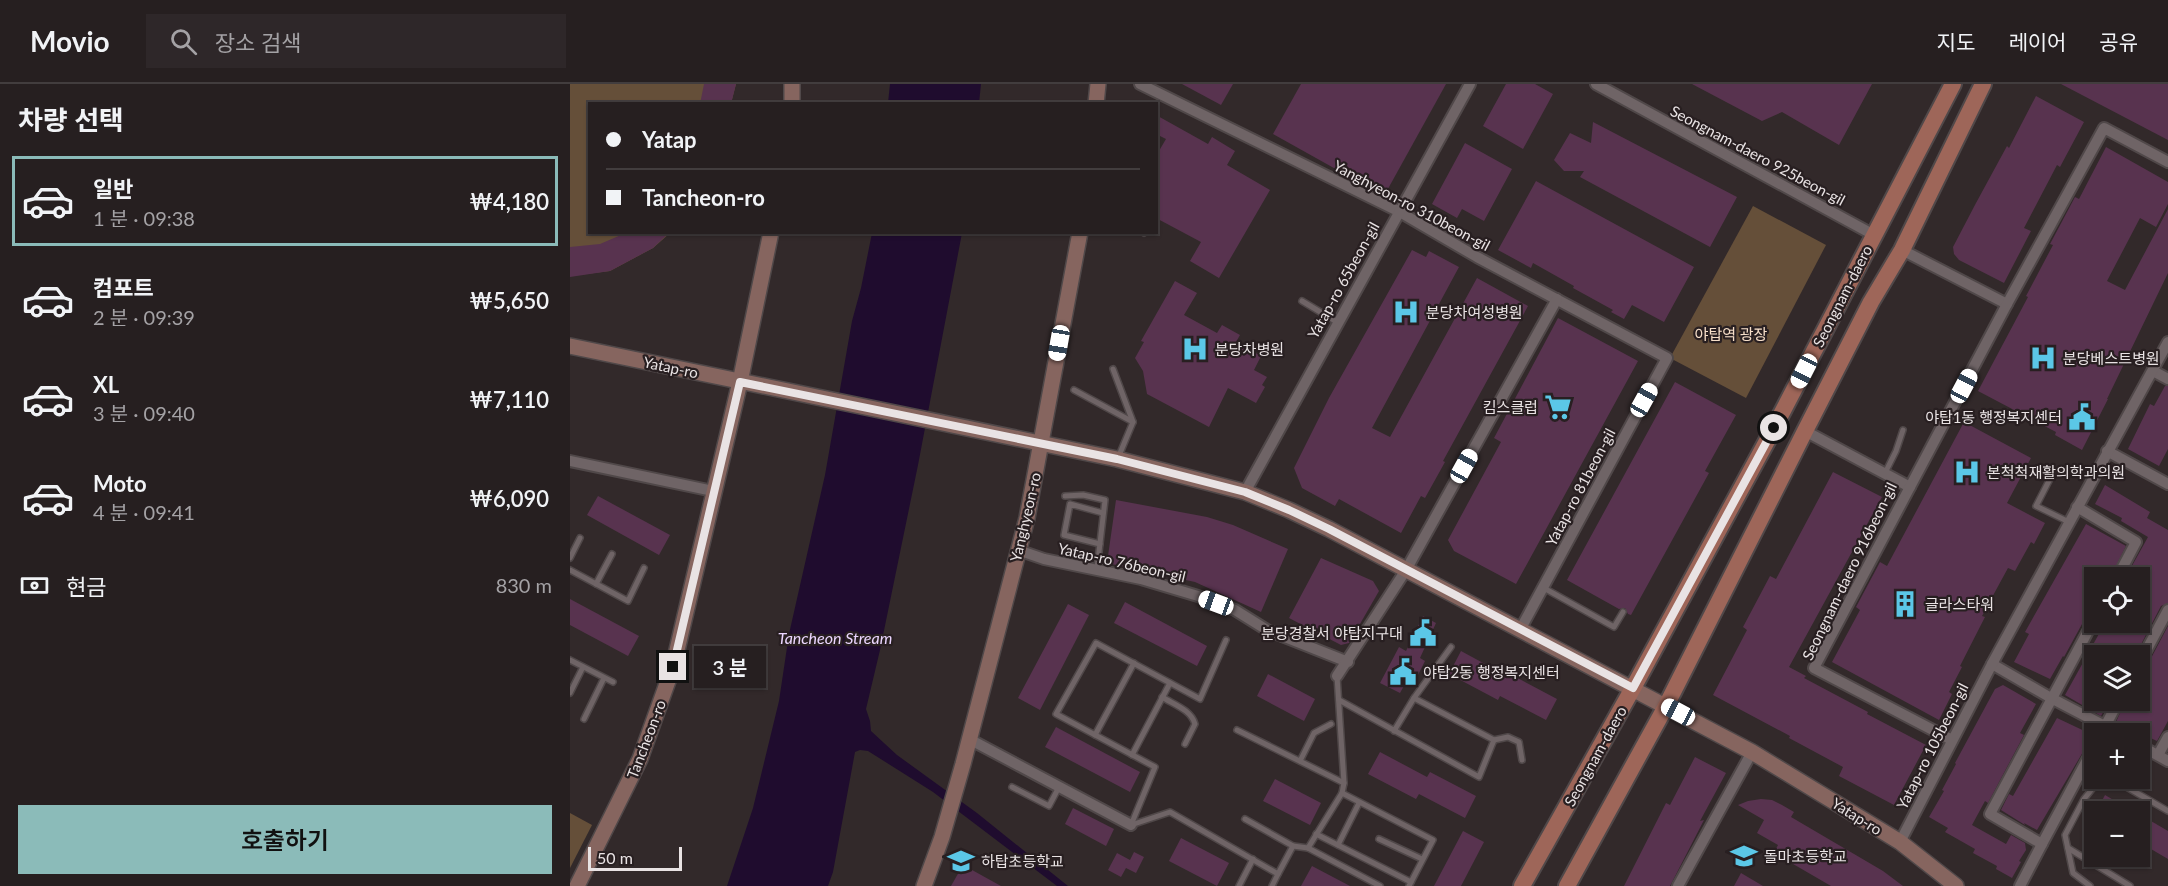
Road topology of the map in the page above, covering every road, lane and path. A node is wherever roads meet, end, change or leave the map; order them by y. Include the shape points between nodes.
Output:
1 (792, 84) edge
2 (1098, 84) edge
3 (1140, 84) edge
4 (1470, 84) edge
5 (1596, 84) edge
6 (1953, 84) edge
7 (1983, 84) edge
8 (792, 102) edge
9 (1096, 102) edge
10 (2168, 162) edge
11 (1398, 211) junction
12 (771, 234) edge
13 (1080, 234) edge
14 (1874, 235) junction
15 (1902, 250) junction
16 (1557, 299) junction
17 (1302, 301) dead end
18 (2007, 304) junction
19 (1337, 322) junction
20 (2168, 342) edge
21 (570, 346) edge
22 (1667, 358) joint
23 (1113, 369) dead end
24 (2153, 370) junction
25 (2168, 379) edge
26 (740, 382) junction
27 (1074, 390) dead end
28 (1133, 422) junction
29 (1903, 430) dead end
30 (1805, 431) junction
31 (1041, 443) junction
32 (2107, 451) junction
33 (1117, 459) junction
34 (570, 461) edge
35 (1885, 473) junction
36 (2052, 475) dead end
37 (2168, 484) edge
38 (1910, 487) junction
39 (713, 491) junction
40 (1245, 492) junction
41 (1065, 496) dead end
42 (2077, 507) junction
43 (1103, 513) junction
44 (2069, 522) junction
45 (580, 538) dead end
46 (1100, 544) junction
47 (1018, 550) junction
48 (612, 554) dead end
49 (570, 558) edge
50 (2123, 567) edge
51 (644, 568) dead end
52 (1097, 569) junction
53 (570, 570) edge
54 (1406, 570) junction
55 (596, 584) junction
56 (1542, 587) junction
57 (2168, 610) edge
58 (1623, 612) dead end
59 (1520, 630) junction
60 (2087, 633) edge
61 (1226, 640) dead end
62 (2149, 645) edge
63 (1451, 647) dead end
64 (570, 660) edge
65 (1348, 662) junction
66 (1134, 663) junction
67 (1992, 664) junction
68 (583, 667) junction
69 (1337, 676) joint
70 (604, 678) junction
71 (613, 682) dead end
72 (1170, 683) junction
73 (1633, 688) junction
74 (570, 693) edge
75 (1162, 698) junction
76 (1414, 698) junction
77 (2051, 698) junction
78 (1339, 700) junction
79 (1666, 706) junction
80 (584, 719) dead end
81 (2092, 723) edge
82 (1331, 724) dead end
83 (1237, 730) dead end
84 (1394, 730) junction
85 (1095, 735) junction
86 (2168, 737) edge
87 (969, 739) junction
88 (1494, 740) junction
89 (1952, 740) junction
90 (1185, 744) dead end
91 (2150, 751) edge
92 (1752, 752) junction
93 (1132, 755) junction
94 (2158, 755) junction
95 (1522, 760) dead end
96 (1300, 761) junction
97 (2168, 761) edge
98 (2084, 766) edge
99 (1344, 783) junction
100 (1012, 787) dead end
101 (1059, 787) junction
102 (2092, 789) edge
103 (2130, 789) edge
104 (1342, 793) junction
105 (1359, 802) junction
106 (2168, 811) edge
107 (1245, 819) dead end
108 (1131, 825) junction
109 (1316, 834) junction
110 (1379, 839) dead end
111 (1900, 842) junction
112 (2042, 844) junction
113 (1338, 845) junction
114 (1293, 846) junction
115 (1308, 848) junction
116 (2068, 848) junction
117 (1253, 859) junction
118 (1422, 859) junction
119 (1278, 874) junction
120 (1680, 882) edge
121 (1410, 884) edge
122 (577, 886) edge
123 (924, 886) edge
124 (1239, 886) edge
125 (1272, 886) edge
126 (1380, 886) edge
127 (1521, 886) edge
128 (1567, 886) edge
129 (1956, 886) edge
130 (2020, 886) edge
131 (2090, 886) edge
132 (2130, 886) edge

1 - 8 street
2 - 9 street
3 - 11 street, Yanghyeon-ro 310beon-gil
4 - 11 street, Yatap-ro 65beon-gil
5 - 14 street, Seongnam-daero 925beon-gil
6 - 14 main road, Seongnam-daero
7 - 15 main road, Seongnam-daero
10 - 18 street via 2104,128
11 - 16 street, Yanghyeon-ro 310beon-gil
11 - 19 street, Yatap-ro 65beon-gil
12 - 26 street, Tancheon-ro
13 - 31 street, Yanghyeon-ro
14 - 73 main road, Seongnam-daero
15 - 18 street
15 - 30 main road, Seongnam-daero
16 - 22 street, Yanghyeon-ro 310beon-gil
16 - 54 street
17 - 19 lane
18 - 38 street
19 - 40 street, Yatap-ro 65beon-gil
20 - 24 street, Yatap-ro 105beon-gil
21 - 26 street, Yatap-ro
22 - 56 street, Yatap-ro 81beon-gil
23 - 28 lane
24 - 25 street
24 - 32 street, Yatap-ro 105beon-gil
26 - 31 street, Yatap-ro
26 - 39 street, Tancheon-ro
27 - 28 lane
28 - 33 lane
29 - 35 lane
30 - 35 street, Seongnam-daero 916beon-gil
30 - 79 main road, Seongnam-daero
31 - 33 street, Yatap-ro
31 - 47 street, Yanghyeon-ro
32 - 37 street
32 - 42 street, Yatap-ro 105beon-gil
33 - 40 street, Yatap-ro
34 - 39 street
35 - 38 street, Seongnam-daero 916beon-gil
36 - 44 lane via 2036,506
38 - 89 street, Seongnam-daero 916beon-gil via 1814,668
39 - 122 street, Tancheon-ro via 675,657 657,714 640,759
40 - 54 street, Yatap-ro via 1329,529
41 - 43 lane via 1083,495 1105,501
42 - 44 street, Yatap-ro 105beon-gil
42 - 50 street via 2136,542
43 - 46 lane
43 - 46 lane via 1070,504 1064,535
44 - 67 street, Yatap-ro 105beon-gil
45 - 49 lane
46 - 52 lane
47 - 52 street, Yatap-ro 76beon-gil
47 - 87 street, Yanghyeon-ro
48 - 55 lane
51 - 55 lane via 628,601
52 - 65 street, Yatap-ro 76beon-gil via 1235,610 1267,630
53 - 55 lane
54 - 59 street, Yatap-ro
54 - 65 street
56 - 58 lane via 1614,627
56 - 59 street, Yatap-ro 81beon-gil
57 - 62 street
59 - 73 street, Yatap-ro
60 - 77 street
61 - 72 lane via 1200,699
63 - 76 lane
64 - 68 lane
65 - 69 street
66 - 72 lane
66 - 85 lane
66 - 85 lane via 1096,643 1056,714
67 - 77 street
67 - 89 street, Yatap-ro 105beon-gil
68 - 70 lane
68 - 74 lane
69 - 78 lane
70 - 71 lane
70 - 80 lane
72 - 75 lane
73 - 79 street, Yatap-ro
73 - 127 main road, Seongnam-daero
75 - 90 lane via 1193,718 1195,724
75 - 93 lane
76 - 84 lane
76 - 88 lane
77 - 81 street
77 - 112 street via 1990,814
78 - 84 lane
78 - 99 lane
79 - 92 street, Yatap-ro
79 - 128 main road, Seongnam-daero
82 - 96 lane via 1314,733
83 - 96 lane
84 - 88 lane via 1479,777
85 - 93 lane
86 - 94 street
87 - 101 street
87 - 123 street, Yanghyeon-ro
88 - 95 lane via 1508,737 1519,742
89 - 111 street, Yatap-ro 105beon-gil
91 - 94 street
92 - 111 street, Yatap-ro
92 - 120 street
93 - 108 lane via 1155,767
94 - 97 street
96 - 99 lane
98 - 112 street
99 - 104 lane
100 - 101 lane via 1049,806
101 - 108 street
102 - 116 lane via 2065,835
103 - 106 lane
104 - 105 lane
104 - 109 lane
105 - 113 lane
105 - 118 lane via 1433,840
107 - 114 lane
108 - 117 lane via 1170,812
109 - 113 lane
109 - 115 lane
110 - 118 lane
111 - 129 street, Yatap-ro
112 - 130 street
113 - 121 lane
114 - 115 lane
114 - 119 lane
115 - 126 lane
116 - 131 lane via 2073,873
116 - 132 lane
117 - 119 lane
117 - 124 lane
118 - 121 lane
119 - 125 lane

